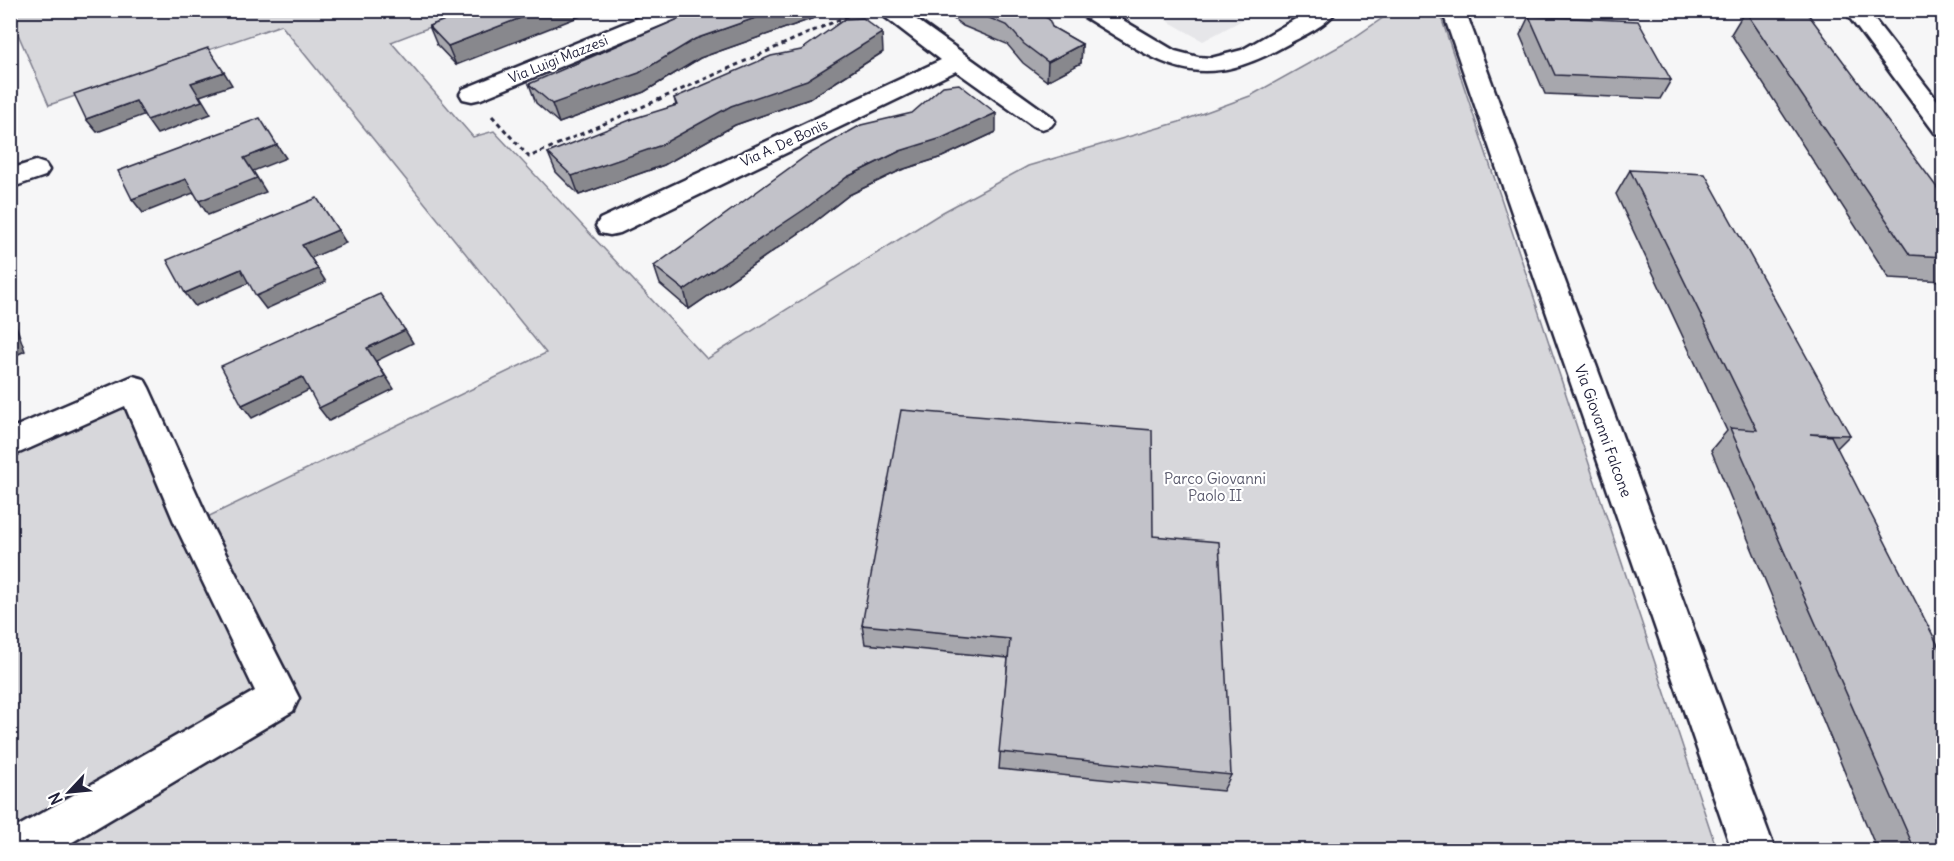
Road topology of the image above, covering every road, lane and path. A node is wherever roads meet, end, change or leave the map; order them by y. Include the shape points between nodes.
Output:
1 (678, 10) edge
2 (859, 10) edge
3 (887, 10) edge
4 (1089, 10) edge
5 (1326, 10) edge
6 (1453, 10) edge
7 (1854, 11) edge
8 (957, 61) junction
9 (472, 94) joint
10 (10, 114) edge
11 (14, 121) dead end
12 (1042, 121) dead end
13 (1944, 127) edge
14 (36, 170) dead end
15 (10, 179) edge
16 (610, 226) dead end
17 (10, 444) edge
18 (19, 850) edge
19 (1754, 850) edge

1 - 9 street, Via Luigi Mazzesi
2 - 9 path via 529,157
3 - 8 street
4 - 5 street via 1167,56 1208,66 1244,59
6 - 19 street, Via Giovanni Falcone
7 - 13 street
8 - 12 street
8 - 16 street, Via A. De Bonis
10 - 11 path
14 - 15 street
17 - 18 street via 133,388 193,524 279,698

